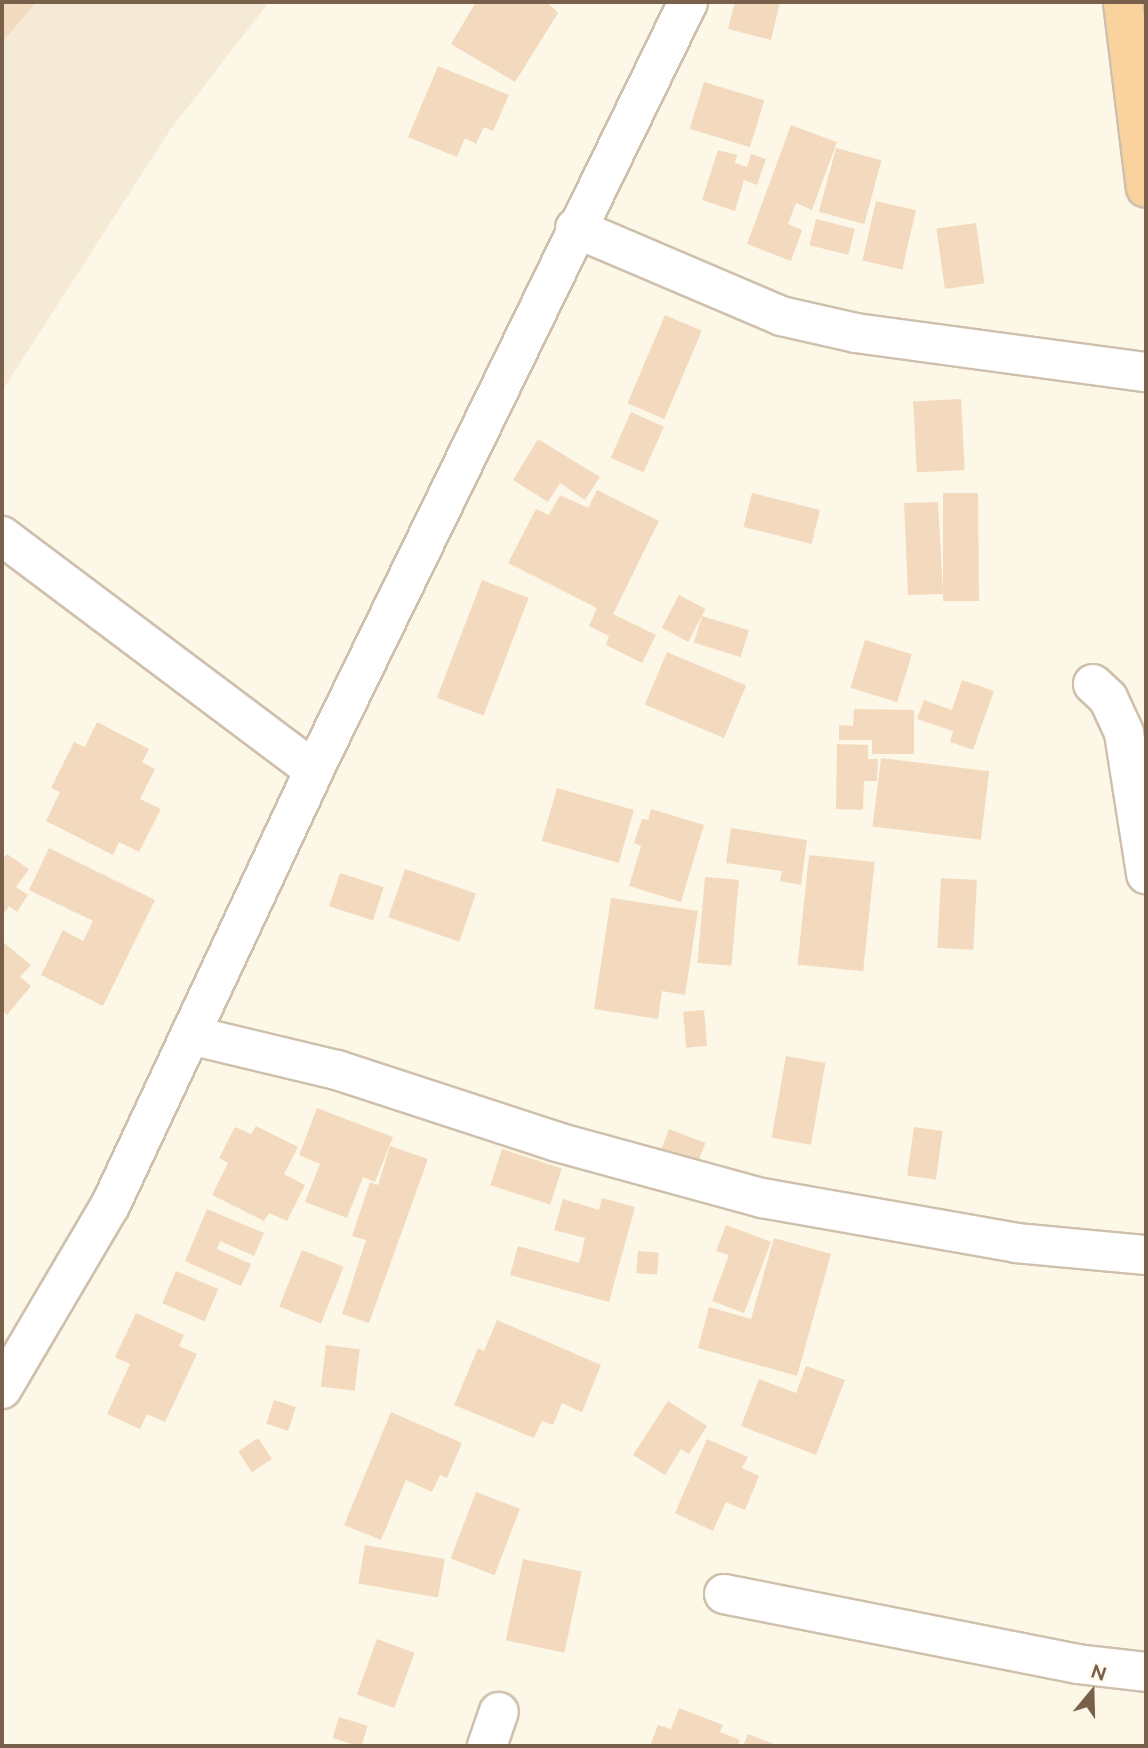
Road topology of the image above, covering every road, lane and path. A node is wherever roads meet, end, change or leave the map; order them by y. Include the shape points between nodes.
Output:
1 (688, 2) edge
2 (1123, 2) edge
3 (1146, 188) edge
4 (575, 228) junction
5 (1146, 372) edge
6 (2, 536) edge
7 (1093, 684) dead end
8 (314, 770) junction
9 (1146, 874) edge
10 (190, 1035) junction
11 (1146, 1255) edge
12 (2, 1389) edge
13 (724, 1594) dead end
14 (1146, 1672) edge

1 - 4 street
2 - 3 highway
4 - 5 street via 781,316 856,333
4 - 8 street
6 - 8 street
7 - 9 street via 1108,698 1124,733
8 - 10 street
10 - 11 street via 337,1070 557,1142 762,1198 1016,1243
10 - 12 street via 110,1206
13 - 14 street via 1077,1664

